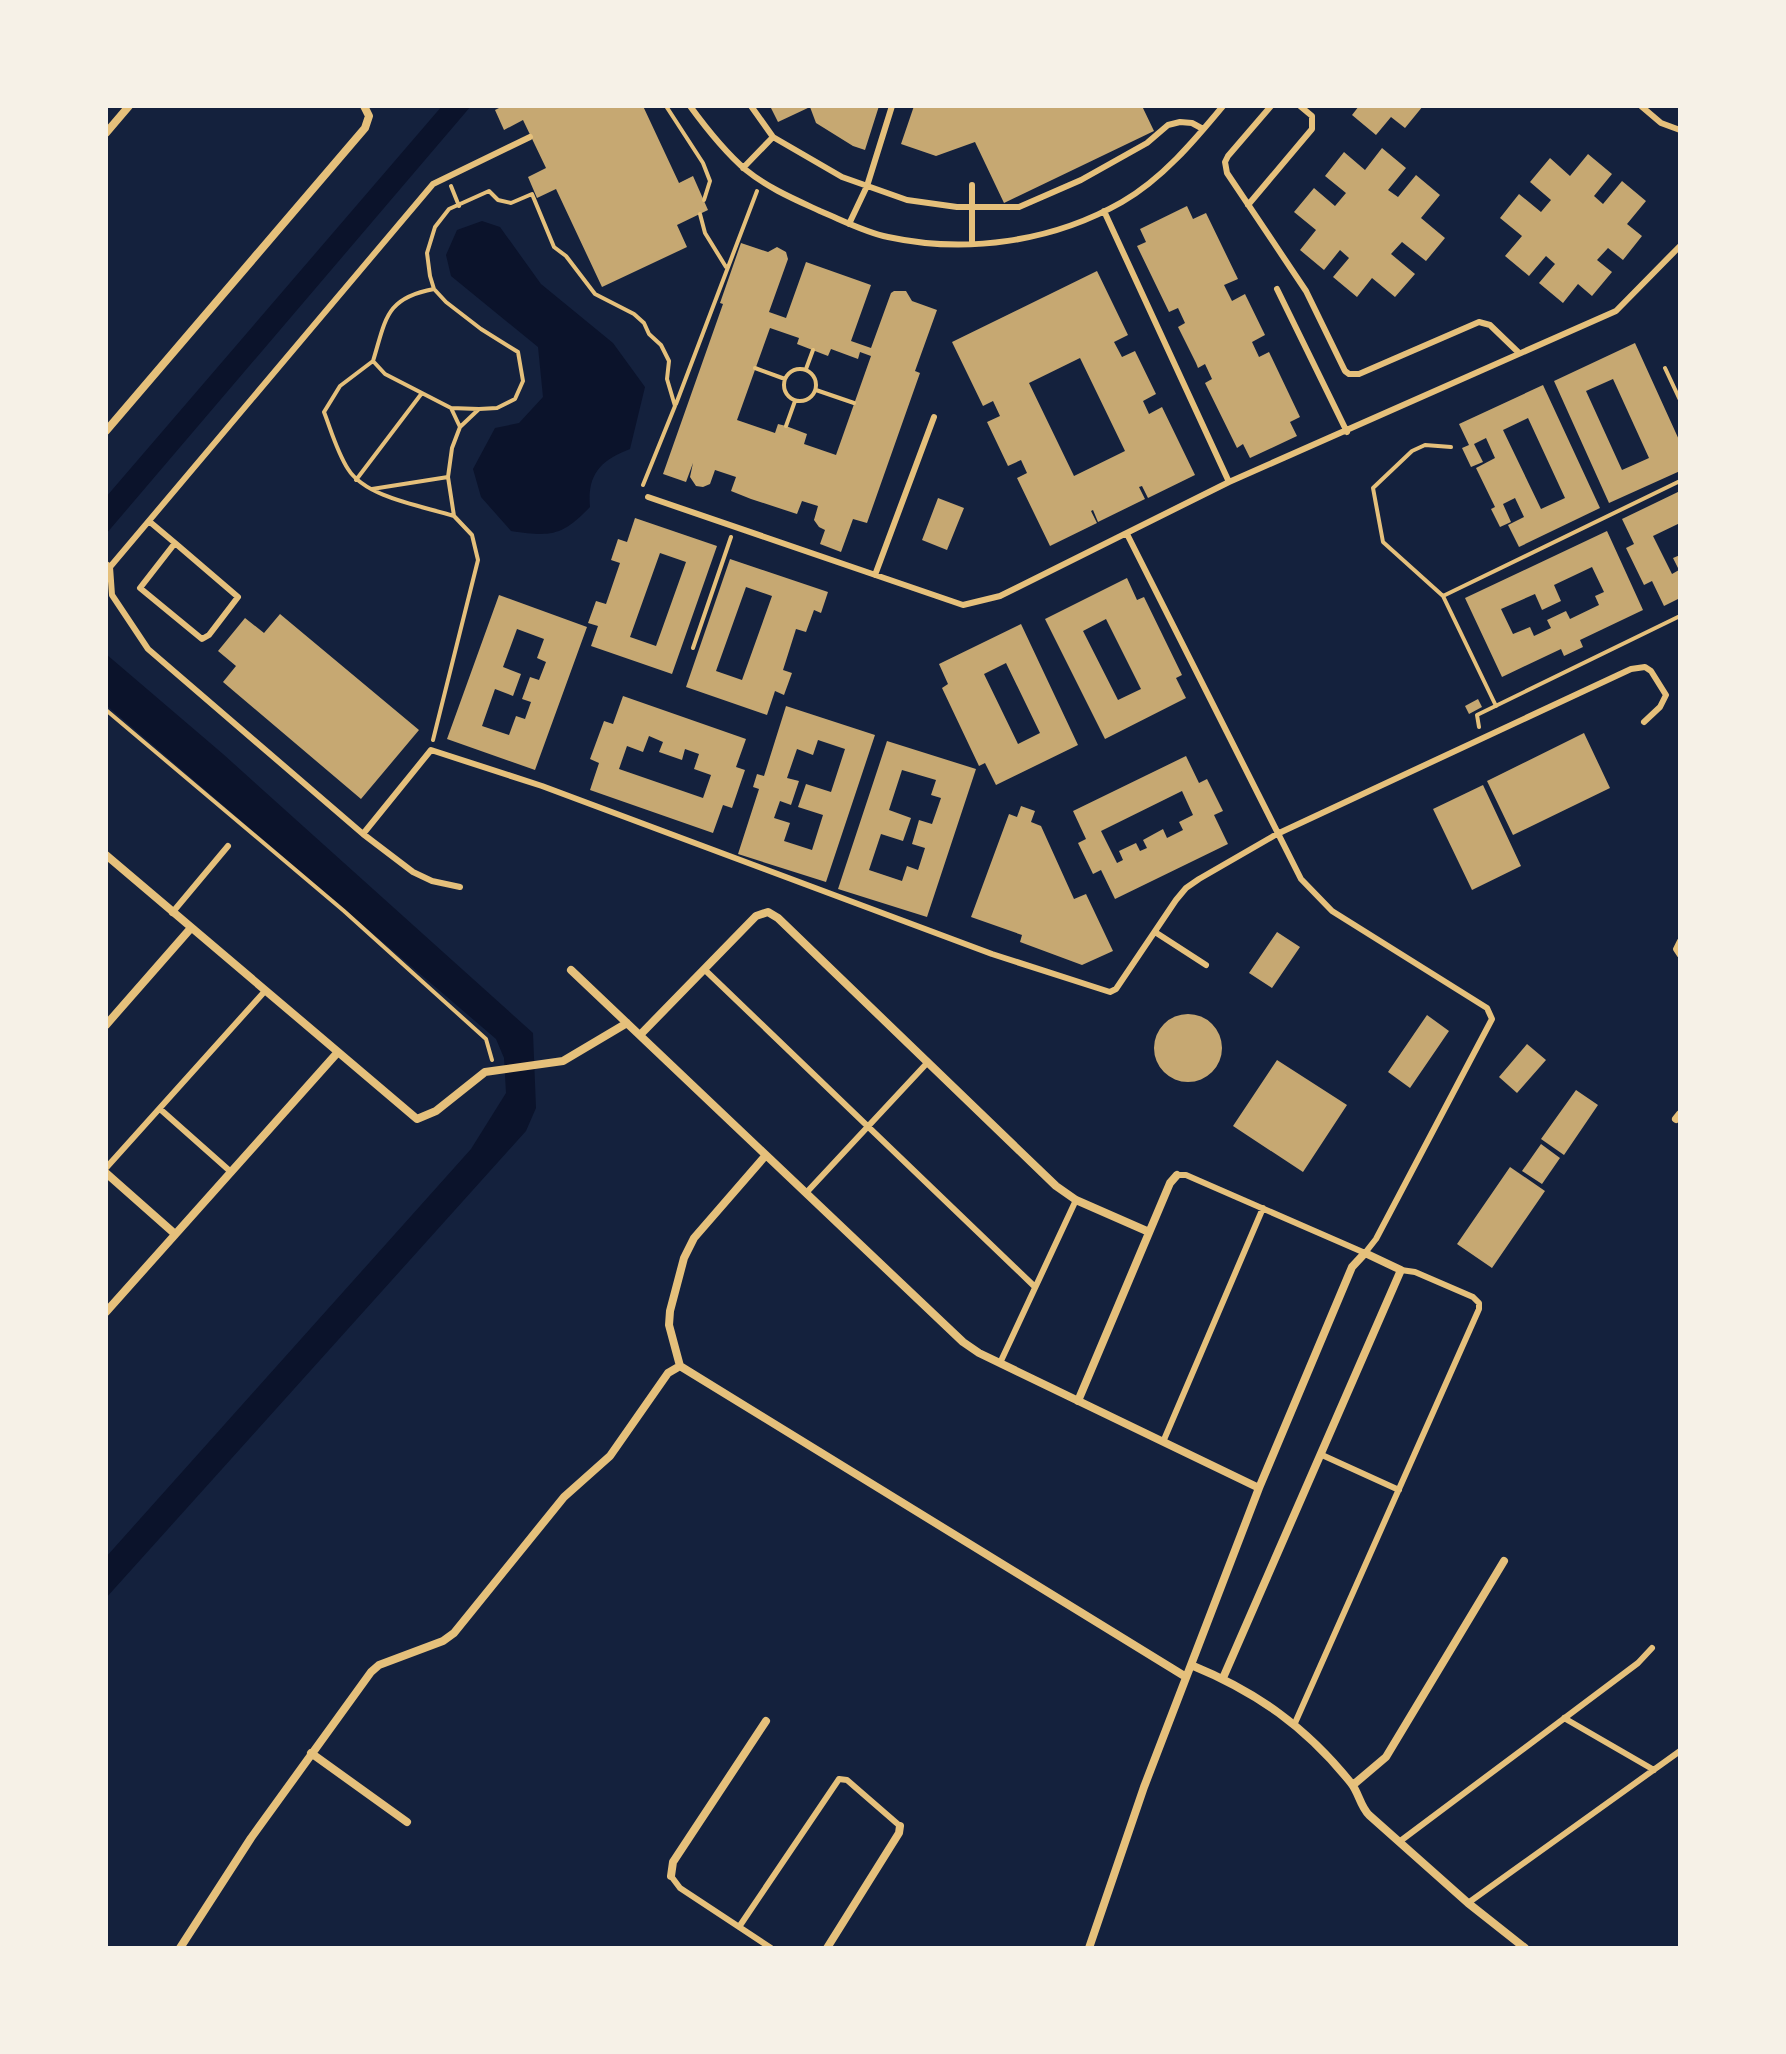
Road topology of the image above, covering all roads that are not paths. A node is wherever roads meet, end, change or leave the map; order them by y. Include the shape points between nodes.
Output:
1 (129, 106) edge
2 (364, 106) edge
3 (690, 106) edge
4 (751, 106) edge
5 (892, 106) edge
6 (1223, 106) edge
7 (1271, 106) edge
8 (1300, 106) edge
9 (1641, 106) edge
10 (107, 129) edge
11 (1203, 129) junction
12 (1680, 130) edge
13 (530, 137) dead end
14 (773, 137) junction
15 (743, 168) junction
16 (972, 185) dead end
17 (867, 186) junction
18 (1248, 205) junction
19 (971, 207) junction
20 (1104, 211) junction
21 (849, 224) junction
22 (972, 244) junction
23 (1680, 246) edge
24 (1277, 289) dead end
25 (1519, 353) junction
26 (934, 417) dead end
27 (106, 431) edge
28 (1347, 432) junction
29 (1229, 482) junction
30 (648, 497) road end
31 (150, 522) junction
32 (1127, 534) junction
33 (175, 543) junction
34 (108, 566) edge
35 (875, 575) junction
36 (1644, 722) dead end
37 (363, 834) junction
38 (1277, 834) junction
39 (228, 846) dead end
40 (106, 855) edge
41 (114, 861) junction
42 (106, 871) edge
43 (460, 887) dead end
44 (172, 913) junction
45 (191, 928) junction
46 (1155, 932) junction
47 (1680, 941) edge
48 (1680, 955) edge
49 (1206, 965) dead end
50 (704, 969) junction
51 (571, 970) dead end
52 (265, 991) junction
53 (627, 1023) junction
54 (106, 1025) edge
55 (640, 1035) junction
56 (338, 1052) junction
57 (928, 1062) junction
58 (160, 1109) junction
59 (869, 1126) junction
60 (766, 1155) junction
61 (106, 1170) edge
62 (231, 1172) junction
63 (1177, 1175) joint
64 (806, 1193) junction
65 (1076, 1200) junction
66 (1263, 1208) junction
67 (1149, 1232) junction
68 (175, 1234) junction
69 (1365, 1253) junction
70 (1401, 1270) junction
71 (1034, 1286) junction
72 (106, 1311) edge
73 (1000, 1363) junction
74 (680, 1366) junction
75 (1078, 1401) junction
76 (1163, 1442) junction
77 (1322, 1455) junction
78 (1259, 1488) junction
79 (1399, 1490) junction
80 (1504, 1561) dead end
81 (1652, 1648) dead end
82 (1191, 1665) junction
83 (1186, 1677) junction
84 (1223, 1678) junction
85 (1564, 1718) junction
86 (766, 1721) dead end
87 (1295, 1723) junction
88 (1680, 1751) edge
89 (311, 1753) junction
90 (1654, 1770) junction
91 (1353, 1785) junction
92 (407, 1822) dead end
93 (900, 1826) joint
94 (1399, 1842) junction
95 (671, 1876) joint
96 (1468, 1903) junction
97 (739, 1927) junction
98 (180, 1948) edge
99 (771, 1948) edge
100 (827, 1948) edge
101 (1089, 1948) edge
102 (1525, 1948) edge

1 - 10 street
2 - 27 street via 369,116 365,128
3 - 15 lane
4 - 14 lane
5 - 17 lane
6 - 11 lane
7 - 18 lane via 1225,162
8 - 18 lane via 1312,116 1312,129
9 - 12 lane
11 - 19 lane via 1192,123 1168,125 1081,180 1019,207
11 - 20 lane via 1157,177
13 - 31 lane via 433,184
14 - 15 lane
14 - 17 lane
15 - 21 lane via 781,194
16 - 19 lane
17 - 19 lane via 907,200
17 - 21 lane
18 - 25 lane via 1306,291 1349,374 1479,322 1490,325
19 - 22 lane
20 - 22 lane via 1005,242
20 - 29 lane
21 - 22 lane via 923,243
23 - 25 lane via 1616,311
24 - 28 lane
25 - 28 lane
26 - 35 lane
28 - 29 lane
29 - 32 lane
30 - 35 lane
31 - 33 lane
31 - 34 lane
32 - 35 lane via 979,603 963,605
32 - 38 lane
33 - 33 lane via 140,588 202,639 238,597
34 - 37 lane via 112,595 148,649
36 - 38 lane via 1666,695 1645,667
37 - 43 lane via 422,877
37 - 46 lane via 431,750 1104,991 1116,989
38 - 46 lane via 1186,888
38 - 69 lane via 1301,879 1332,911 1491,1013 1490,1024
39 - 44 lane
40 - 41 street
41 - 42 lane
41 - 44 street
44 - 45 street
45 - 52 street
45 - 54 street
46 - 49 lane
47 - 48 lane
50 - 55 street
50 - 57 street via 756,916 768,912
50 - 59 lane
51 - 53 street
52 - 56 street
52 - 58 lane
53 - 55 street
53 - 56 street via 563,1061 485,1072 422,1118 413,1117
55 - 60 street
56 - 62 street
57 - 59 lane
57 - 65 street
58 - 61 lane
58 - 62 lane
59 - 64 lane
59 - 71 lane
60 - 64 street
60 - 74 street via 694,1238 684,1258 669,1325
61 - 68 street
62 - 68 street
63 - 66 lane
63 - 67 street
64 - 73 street via 963,1342
65 - 67 street
65 - 71 lane
66 - 69 lane
66 - 76 lane
67 - 75 street
68 - 72 street
69 - 70 street
69 - 78 street via 1352,1267
70 - 77 street
70 - 79 lane via 1473,1297 1480,1306
71 - 73 lane
73 - 75 street
74 - 83 street
74 - 89 street via 668,1373 610,1456 564,1497 454,1633 379,1665
75 - 76 street
76 - 78 street
77 - 79 lane
77 - 84 street
78 - 82 street
79 - 87 lane
80 - 91 street via 1386,1757
81 - 85 lane
82 - 83 street
82 - 84 street
83 - 101 street
84 - 87 street
85 - 90 lane
85 - 94 lane
86 - 95 street via 673,1862
87 - 91 street
88 - 90 lane
89 - 92 street
89 - 98 street
90 - 96 lane
91 - 94 street via 1363,1809
93 - 97 lane via 847,1780 839,1779
93 - 100 street
94 - 96 street
95 - 97 lane via 680,1888
96 - 102 street
97 - 99 lane

